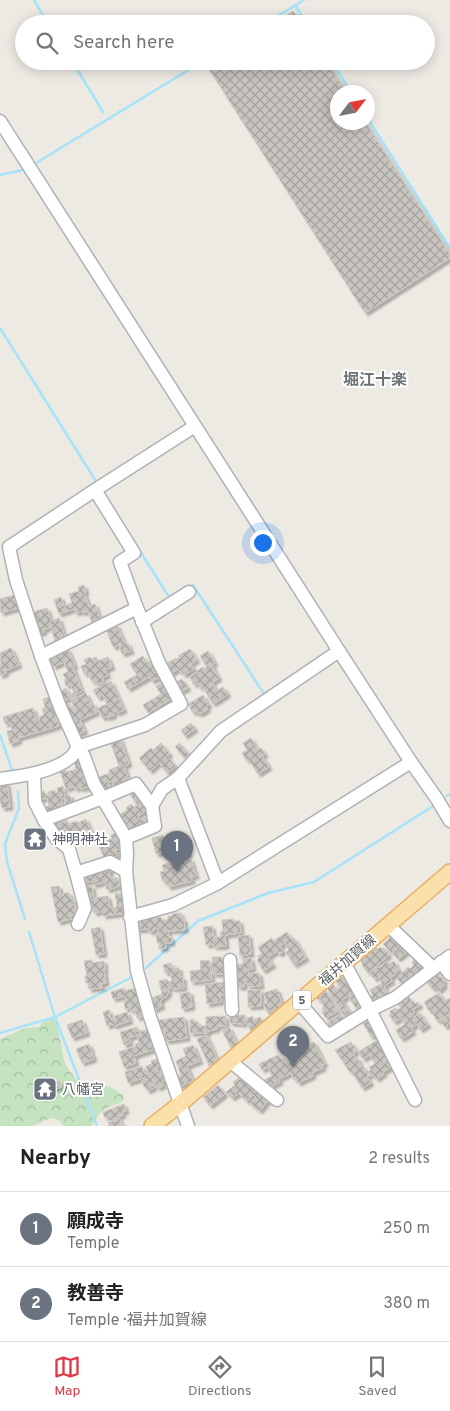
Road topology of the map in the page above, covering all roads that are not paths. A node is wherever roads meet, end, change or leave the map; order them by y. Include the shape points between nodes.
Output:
1 (0, 120) edge
2 (195, 426) junction
3 (95, 490) junction
4 (190, 592) dead end
5 (136, 608) junction
6 (142, 622) junction
7 (339, 651) junction
8 (40, 656) junction
9 (78, 747) junction
10 (411, 762) junction
11 (34, 774) junction
12 (178, 778) junction
13 (0, 779) edge
14 (103, 798) junction
15 (152, 806) junction
16 (44, 820) junction
17 (450, 821) edge
18 (126, 838) junction
19 (126, 871) junction
20 (450, 872) edge
21 (76, 873) junction
22 (218, 883) junction
23 (130, 917) junction
24 (78, 924) dead end
25 (388, 924) junction
26 (230, 960) dead end
27 (442, 962) edge
28 (344, 963) junction
29 (450, 974) edge
30 (297, 1003) junction
31 (232, 1010) dead end
32 (370, 1010) junction
33 (230, 1061) junction
34 (277, 1100) dead end
35 (415, 1100) dead end
36 (180, 1104) junction
37 (152, 1126) edge
38 (188, 1126) edge

1 - 2 street
2 - 3 street
2 - 7 street
3 - 5 street via 134,553 120,562
3 - 8 street via 9,547
4 - 6 street
5 - 6 street
5 - 8 street
6 - 9 street via 181,704 145,725
7 - 10 street
7 - 12 street via 221,731
8 - 9 street
9 - 11 street via 72,756
9 - 14 street
10 - 17 street
10 - 22 street
11 - 13 street
11 - 16 street via 35,802
12 - 15 street via 162,789
12 - 22 street
14 - 15 street via 136,784
14 - 16 street
14 - 18 street
15 - 18 street via 155,826
16 - 21 street via 56,838 69,849
18 - 19 street
19 - 21 street via 110,862
19 - 23 street
20 - 25 main road, 福井加賀線 / 5
21 - 24 street via 85,908
22 - 23 street via 173,905
23 - 36 street via 140,987
25 - 27 street
25 - 28 main road, 福井加賀線 / 5
26 - 31 street
27 - 29 street
27 - 32 street via 395,998
28 - 30 main road, 福井加賀線 / 5
28 - 32 street
30 - 32 street via 328,1036
30 - 33 main road, 福井加賀線 / 5
32 - 35 street
33 - 34 street
33 - 36 main road, 福井加賀線 / 5
36 - 37 main road, 福井加賀線 / 5
36 - 38 street

